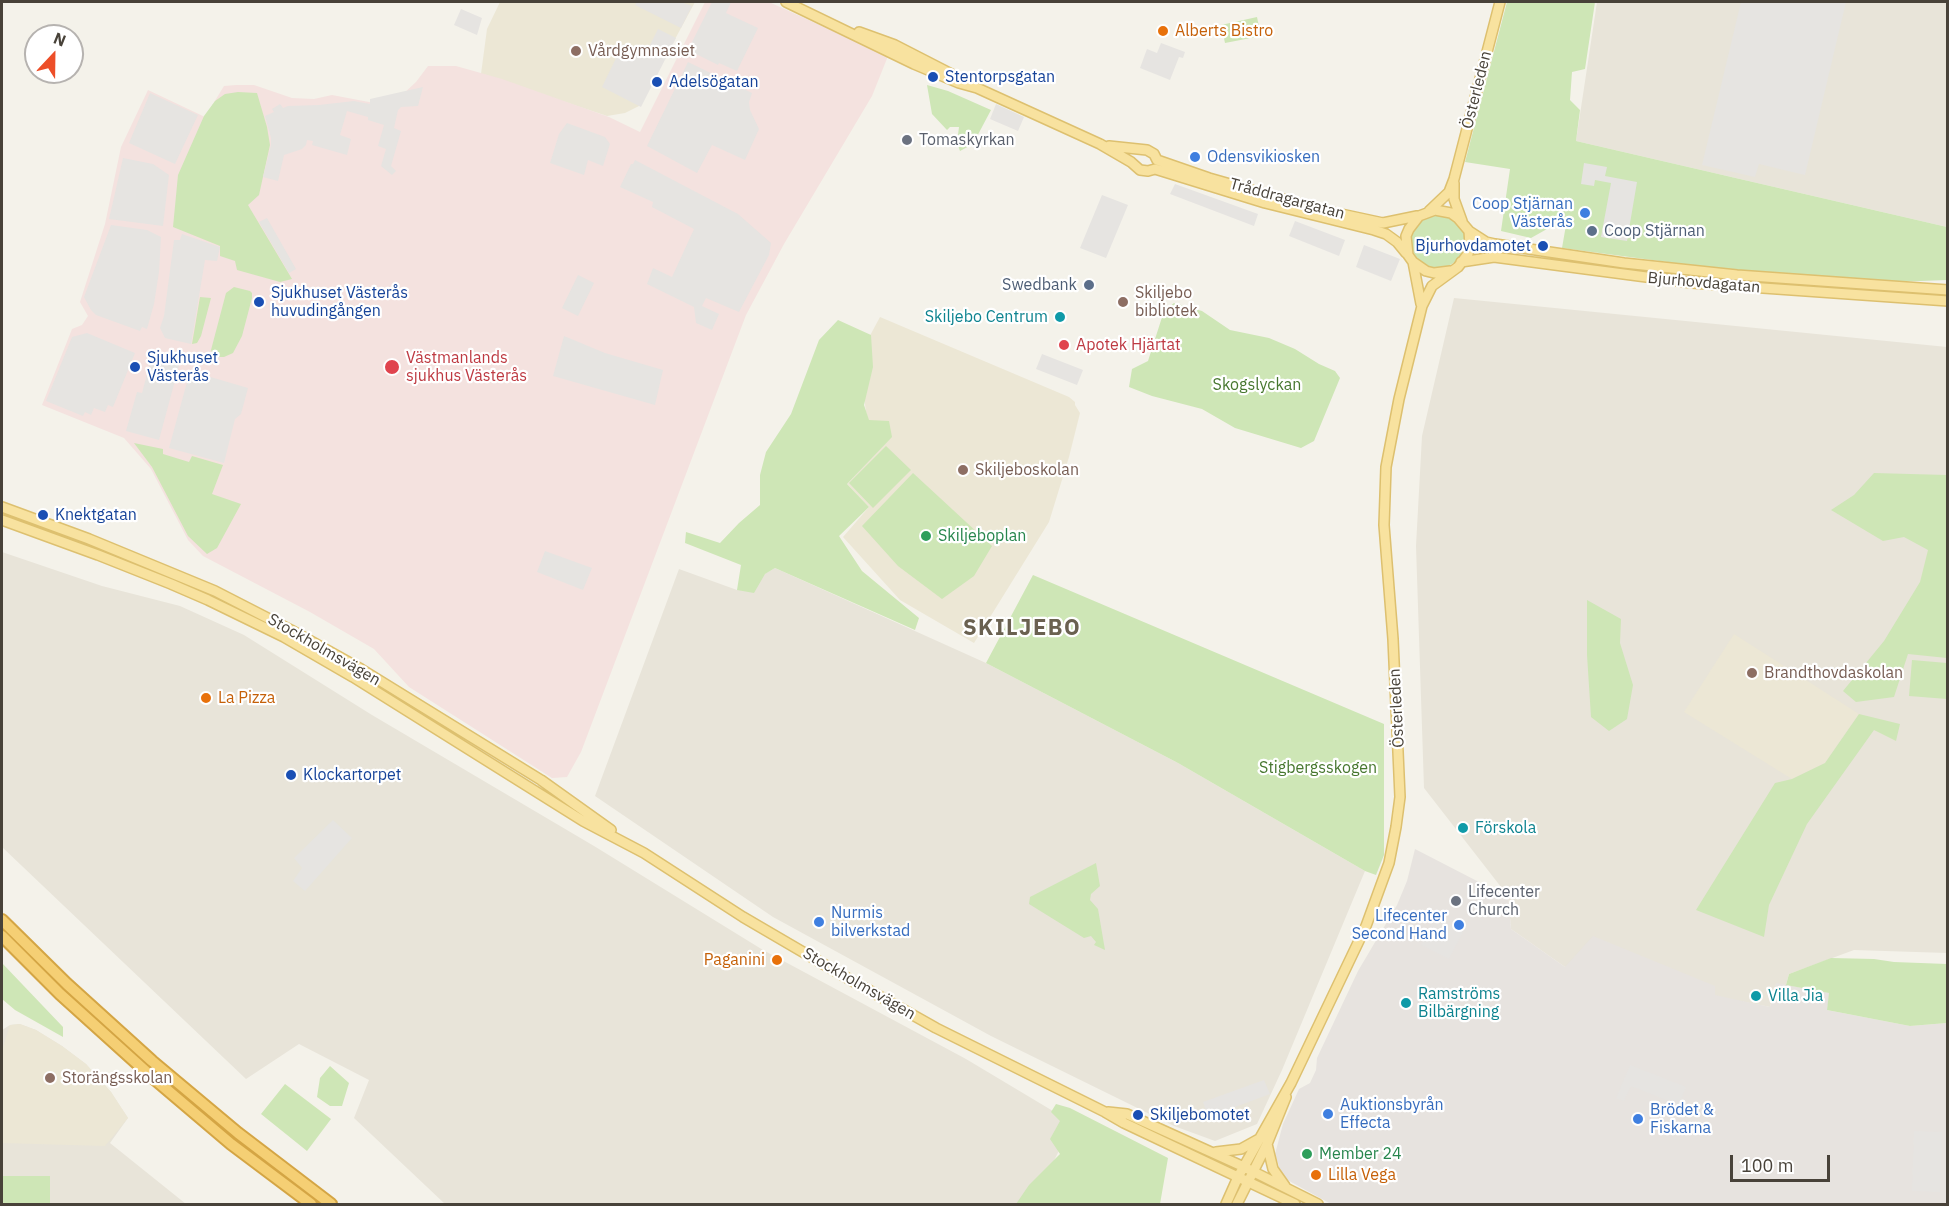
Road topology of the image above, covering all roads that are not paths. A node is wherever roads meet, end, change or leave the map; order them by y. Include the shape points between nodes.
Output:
1 (786, 2) edge
2 (1500, 2) edge
3 (1100, 144) junction
4 (1138, 149) junction
5 (1131, 162) junction
6 (1156, 164) junction
7 (1454, 179) junction
8 (1423, 214) junction
9 (1466, 227) junction
10 (1410, 258) junction
11 (1461, 262) junction
12 (1624, 263) junction
13 (1450, 272) junction
14 (1623, 275) junction
15 (1947, 290) edge
16 (1947, 302) edge
17 (1422, 306) junction
18 (2, 507) edge
19 (2, 520) edge
20 (621, 840) junction
21 (2, 920) edge
22 (2, 936) edge
23 (1105, 1112) junction
24 (1263, 1141) junction
25 (1211, 1152) junction
26 (1244, 1167) junction
27 (1254, 1172) junction
28 (1238, 1178) junction
29 (1249, 1183) junction
30 (1286, 1187) junction
31 (310, 1204) edge
32 (331, 1204) edge
33 (1226, 1204) edge
34 (1237, 1204) edge
35 (1295, 1204) edge
36 (1318, 1204) edge

1 - 3 main road, Tråddragargatan via 895,45 977,88
2 - 7 main road, Österleden
3 - 4 main road, Tråddragargatan
3 - 5 main road, Tråddragargatan
4 - 5 main road via 1131,153
4 - 6 main road, Tråddragargatan via 1151,152
5 - 6 main road, Tråddragargatan via 1148,171
6 - 8 main road, Tråddragargatan via 1370,221 1392,222
6 - 10 main road, Tråddragargatan via 1265,203 1386,234
7 - 8 main road, Österleden via 1449,192
7 - 9 main road, Österleden via 1454,199
8 - 9 main road via 1443,210
8 - 10 main road via 1408,228
9 - 11 main road via 1470,246
9 - 12 main road, Bjurhovdagatan via 1486,242
10 - 13 main road via 1426,271
10 - 17 main road, Österleden
11 - 13 main road
11 - 14 main road, Bjurhovdagatan via 1494,257
12 - 14 main road
12 - 15 main road, Bjurhovdagatan
13 - 17 main road, Österleden via 1432,286
14 - 16 main road, Bjurhovdagatan
17 - 24 main road, Österleden via 1386,467 1384,525 1400,786 1396,827 1389,863 1366,926
18 - 20 main road, Stockholmsvägen via 215,591 302,635 541,780
19 - 20 main road, Stockholmsvägen via 171,584 284,637 583,821
20 - 23 main road, Stockholmsvägen via 936,1028
21 - 32 highway via 152,1062
22 - 31 highway via 144,1070
23 - 25 main road, Stockholmsvägen via 1127,1114
23 - 28 main road, Stockholmsvägen
24 - 25 main road via 1228,1152
24 - 26 main road, Österleden
24 - 27 main road, Österleden
24 - 30 main road via 1273,1169
25 - 26 main road, Stockholmsvägen
26 - 27 main road, Stockholmsvägen
26 - 28 main road, Österleden
27 - 29 main road, Österleden
27 - 30 main road, Stockholmsvägen
28 - 29 main road, Stockholmsvägen
28 - 33 main road, Österleden
29 - 34 main road, Österleden
29 - 35 main road, Stockholmsvägen
30 - 36 main road, Stockholmsvägen

